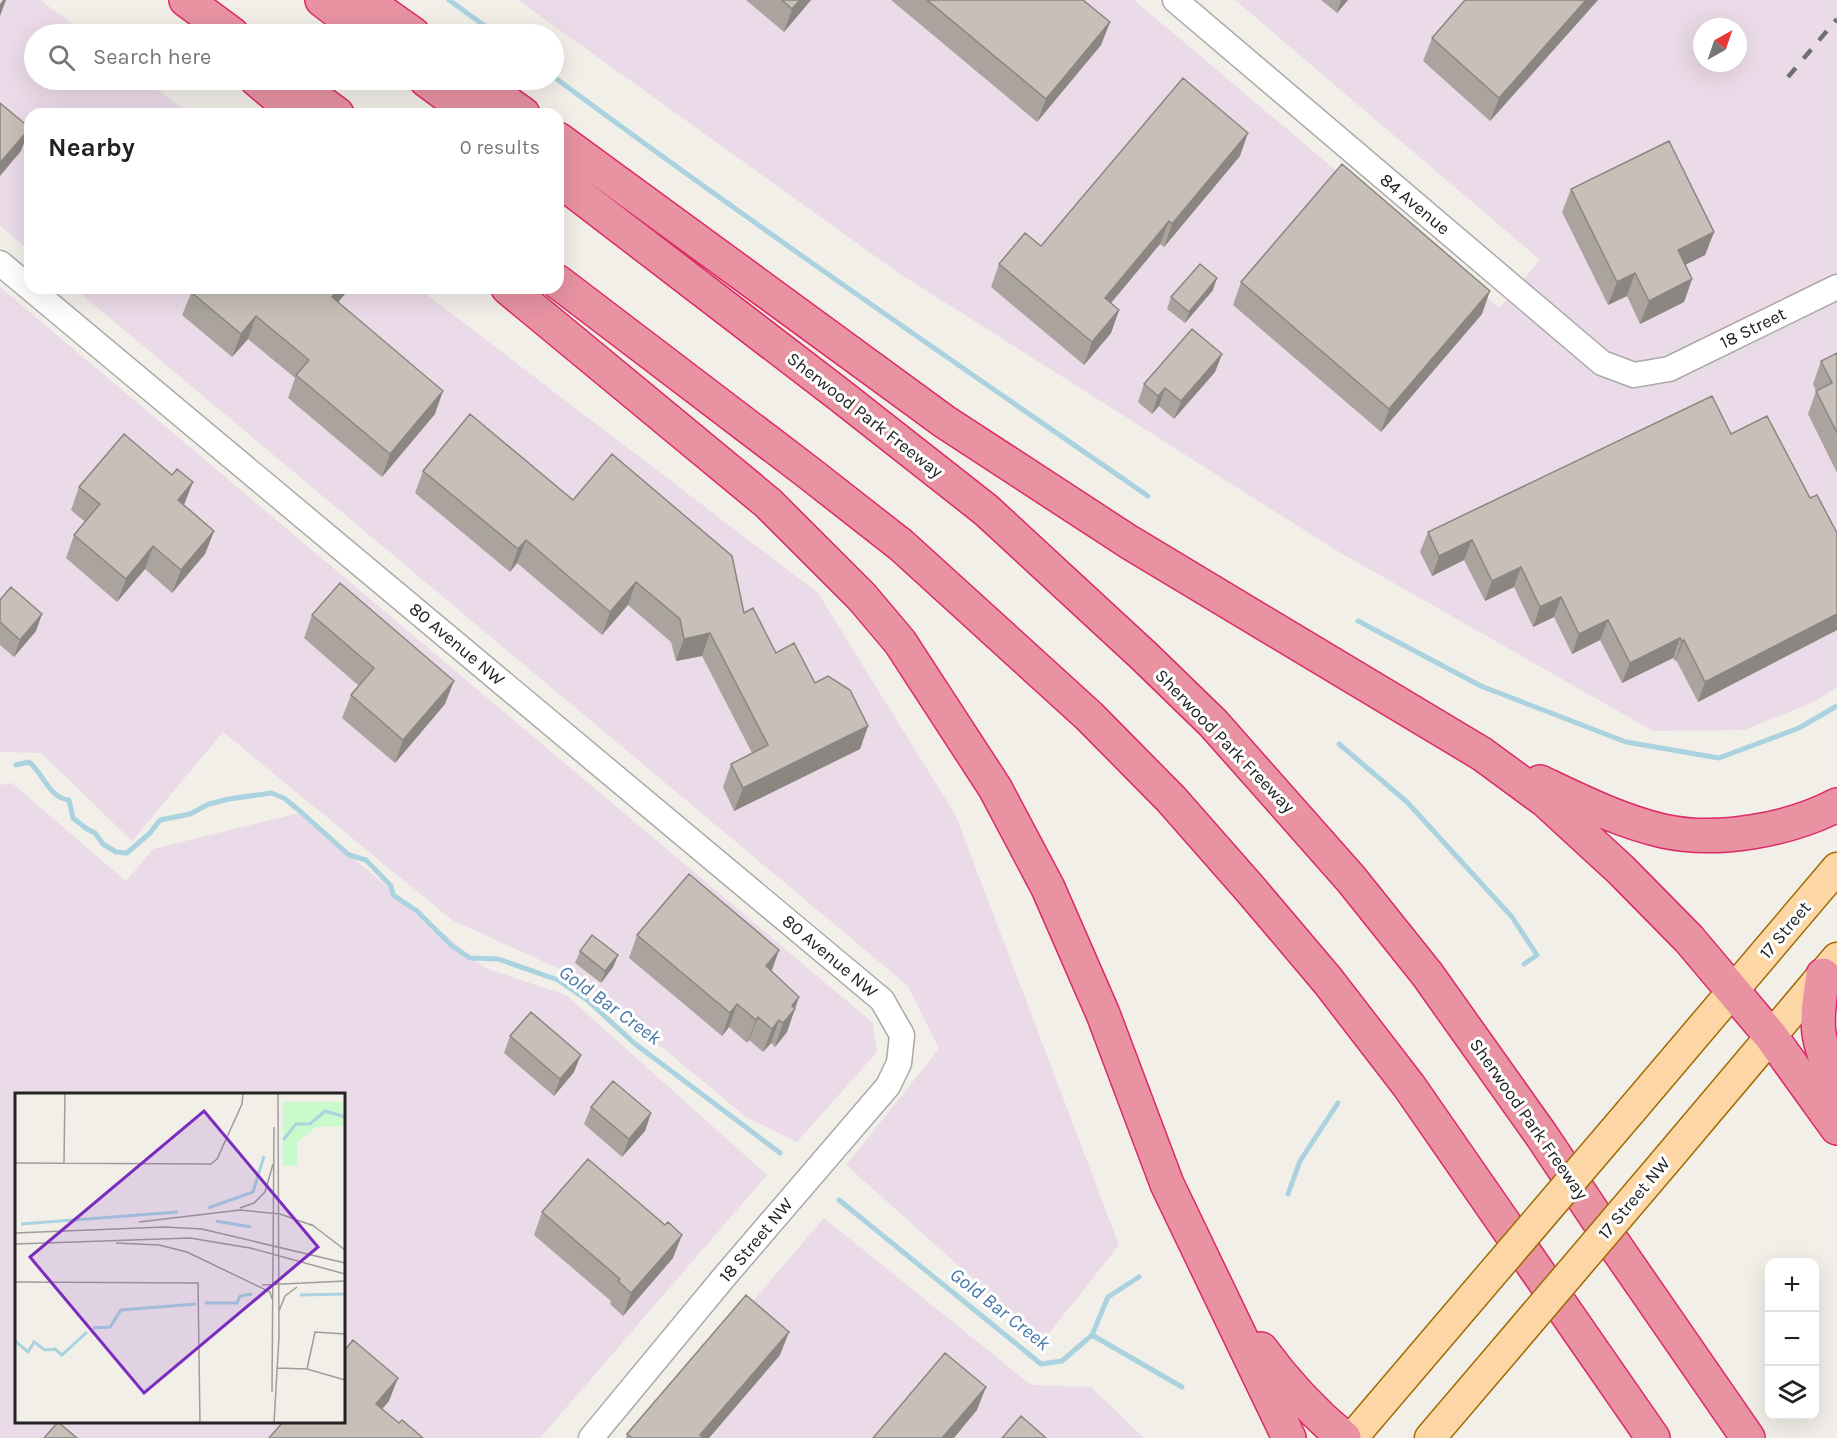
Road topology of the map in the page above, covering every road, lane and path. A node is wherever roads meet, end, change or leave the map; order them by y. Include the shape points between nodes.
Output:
1 (169, 0) edge
2 (186, 0) edge
3 (322, 0) edge
4 (365, 0) edge
5 (1175, 0) edge
6 (192, 24) edge
7 (218, 24) edge
8 (354, 24) edge
9 (399, 24) edge
10 (269, 90) edge
11 (304, 90) edge
12 (440, 90) edge
13 (489, 90) edge
14 (291, 108) edge
15 (328, 108) edge
16 (464, 108) edge
17 (515, 108) edge
18 (564, 143) edge
19 (564, 184) edge
20 (0, 263) edge
21 (24, 283) edge
22 (564, 287) edge
23 (1837, 287) edge
24 (37, 294) edge
25 (515, 294) edge
26 (1669, 369) joint
27 (1482, 754) junction
28 (1837, 805) edge
29 (1837, 868) edge
30 (1830, 967) edge
31 (1732, 991) junction
32 (902, 1035) joint
33 (1770, 1035) junction
34 (1837, 1085) edge
35 (1837, 1128) edge
36 (1221, 1294) junction
37 (591, 1438) edge
38 (1289, 1438) edge
39 (1344, 1438) edge
40 (1352, 1438) edge
41 (1430, 1438) edge
42 (1653, 1438) edge
43 (1748, 1438) edge

1 - 6 highway
2 - 7 highway
3 - 8 highway
4 - 9 highway
5 - 26 street, 84 Avenue via 1602,363 1634,375
10 - 14 highway
11 - 15 highway
12 - 16 highway
13 - 17 highway
18 - 27 highway via 993,454 1130,542
19 - 43 highway, Sherwood Park Freeway via 986,510 1213,723 1344,870 1426,974 1523,1108
20 - 21 street, 80 Avenue NW
22 - 42 highway via 901,545 1089,716 1171,799 1320,972 1409,1086
23 - 26 street, 18 Street
24 - 32 street, 80 Avenue NW via 882,1000
25 - 36 highway via 768,503 862,597 900,642 995,788 1048,888 1103,1014 1167,1184
27 - 28 highway via 1602,810 1664,831 1703,835 1746,832 1790,824
27 - 31 highway via 1546,801 1621,870 1689,939
29 - 31 main road, 17 Street
30 - 33 main road, 17 Street NW
30 - 34 highway via 1817,1009 1817,1029 1823,1057
31 - 33 highway
31 - 40 main road, bridge
32 - 37 street, 18 Street NW via 899,1063 888,1086
33 - 35 highway
33 - 41 main road, 17 Street NW, bridge
36 - 38 highway
36 - 39 highway via 1291,1387

